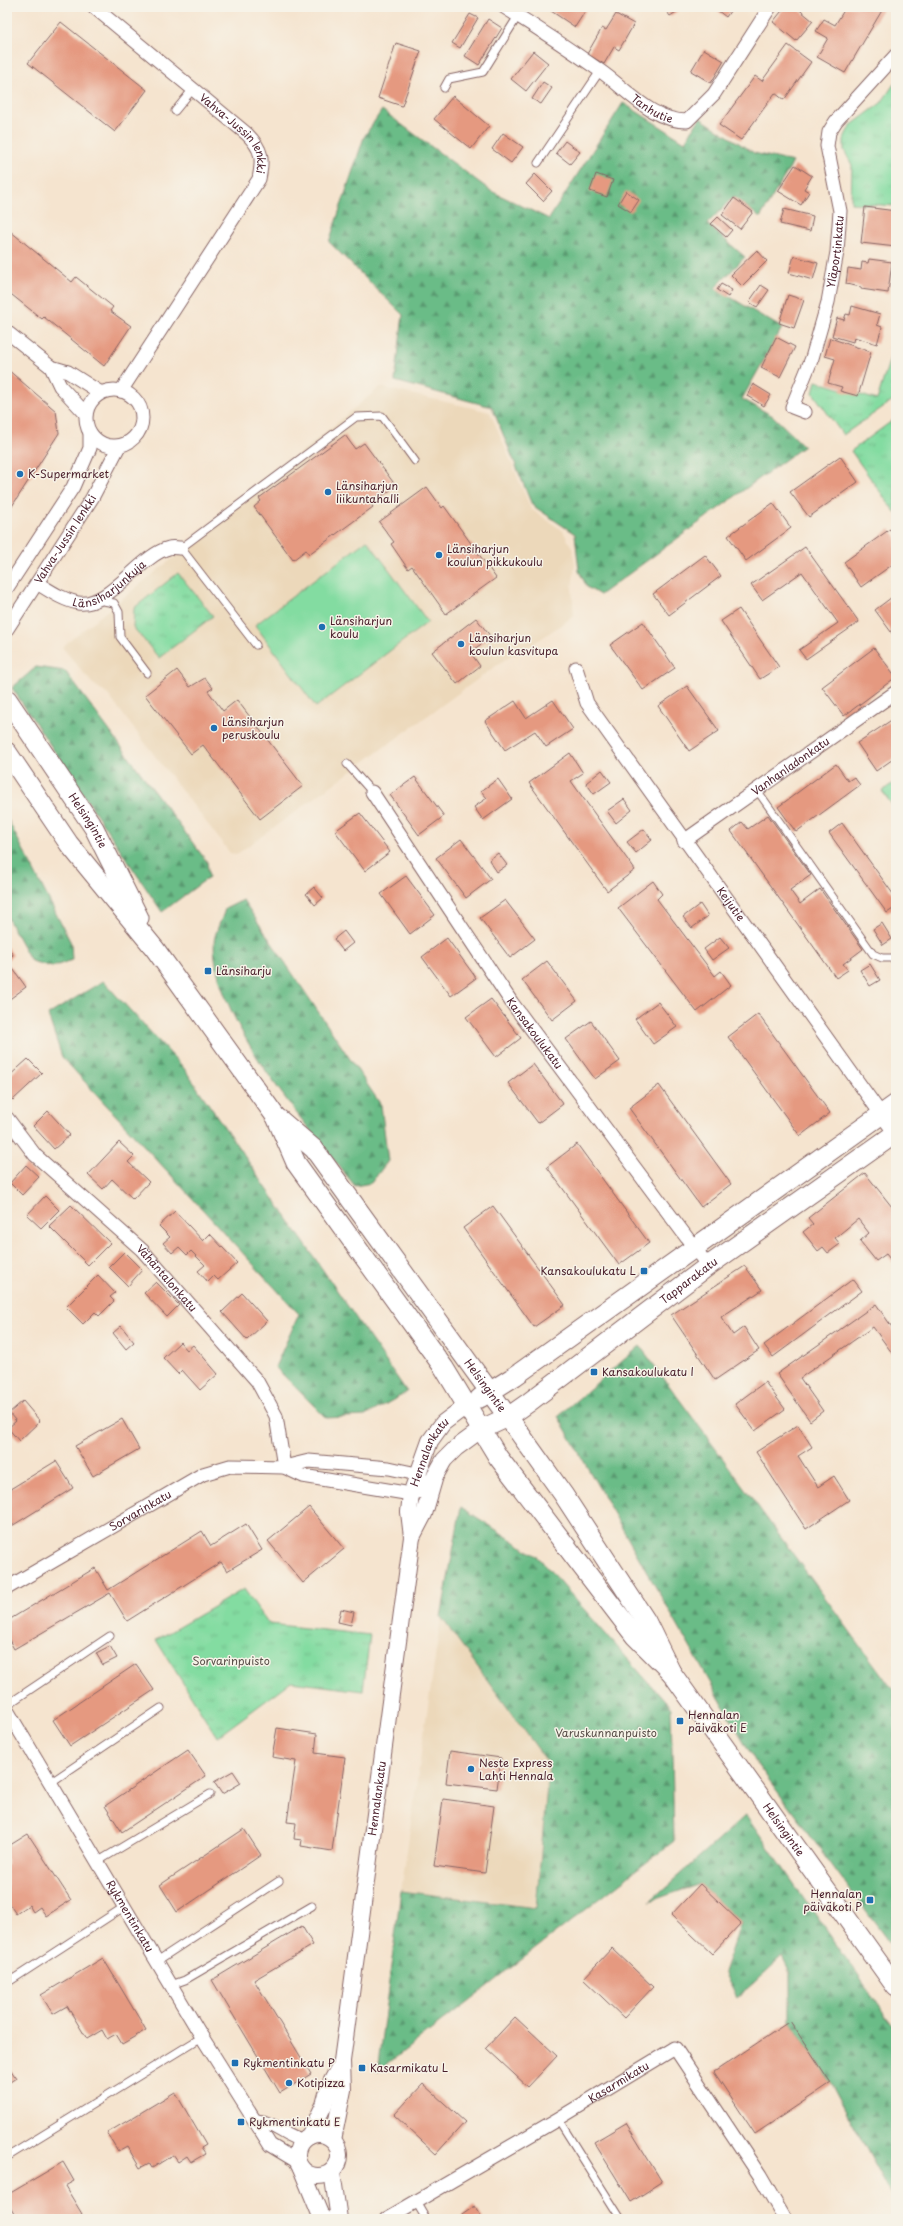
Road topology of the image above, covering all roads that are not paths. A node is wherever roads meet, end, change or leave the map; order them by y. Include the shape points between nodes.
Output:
1 (94, 7) edge
2 (504, 7) edge
3 (770, 7) edge
4 (521, 12) edge
5 (896, 55) edge
6 (600, 71) junction
7 (444, 88) dead end
8 (193, 89) junction
9 (174, 111) dead end
10 (538, 163) dead end
11 (7, 332) edge
12 (51, 367) junction
13 (121, 391) junction
14 (102, 393) junction
15 (805, 412) dead end
16 (86, 414) junction
17 (90, 433) junction
18 (119, 446) junction
19 (415, 461) dead end
20 (181, 548) junction
21 (37, 583) junction
22 (7, 588) edge
23 (98, 600) junction
24 (7, 630) edge
25 (256, 645) dead end
26 (576, 668) dead end
27 (147, 673) dead end
28 (896, 692) edge
29 (7, 699) edge
30 (7, 752) edge
31 (346, 764) dead end
32 (757, 790) junction
33 (372, 792) joint
34 (684, 841) junction
35 (155, 949) junction
36 (896, 958) edge
37 (889, 1110) edge
38 (276, 1117) junction
39 (7, 1118) edge
40 (896, 1134) edge
41 (694, 1249) junction
42 (708, 1266) junction
43 (490, 1392) junction
44 (467, 1405) junction
45 (508, 1417) junction
46 (482, 1429) junction
47 (284, 1466) junction
48 (417, 1474) junction
49 (431, 1488) junction
50 (411, 1494) junction
51 (412, 1537) junction
52 (7, 1588) edge
53 (110, 1636) dead end
54 (671, 1672) junction
55 (7, 1705) edge
56 (161, 1708) dead end
57 (7, 1710) edge
58 (50, 1783) junction
59 (210, 1794) dead end
60 (97, 1862) junction
61 (279, 1881) dead end
62 (312, 1906) dead end
63 (124, 1907) junction
64 (156, 1961) junction
65 (7, 1983) edge
66 (170, 1985) junction
67 (896, 1987) edge
68 (202, 2038) junction
69 (342, 2061) junction
70 (558, 2119) junction
71 (257, 2121) junction
72 (306, 2138) junction
73 (333, 2140) junction
74 (7, 2157) edge
75 (299, 2165) junction
76 (332, 2172) junction
77 (416, 2202) junction
78 (325, 2219) edge
79 (339, 2219) edge
80 (386, 2219) edge
81 (426, 2219) edge
82 (621, 2219) edge
83 (785, 2219) edge

1 - 8 street, Vahva-Jussin lenkki
2 - 4 street, Tanhutie
3 - 6 street, Tanhutie via 714,94 687,121 673,121 649,109
4 - 6 street, Tanhutie
4 - 7 lane via 482,72 449,79
5 - 15 street, Yläportinkatu via 829,132 827,146 840,211 837,252 828,302 812,358 792,407
6 - 10 lane
8 - 9 lane
8 - 13 street, Vahva-Jussin lenkki via 252,140 263,162 258,179
11 - 12 street
12 - 14 street via 68,372
12 - 16 street via 60,386
13 - 14 street
13 - 18 street via 137,403 141,422 140,429 132,440
14 - 16 street via 91,401
16 - 17 street
17 - 18 street via 99,442
17 - 22 street, Vahva-Jussin lenkki via 90,448 73,487
18 - 21 street, Vahva-Jussin lenkki via 92,498
19 - 20 lane via 382,416 356,417
20 - 23 street, Länsiharjunkuja via 168,548 154,556
20 - 25 lane
21 - 23 street, Länsiharjunkuja via 65,600 80,604
21 - 24 street, Vahva-Jussin lenkki
23 - 27 lane via 114,603 119,612 120,637
26 - 34 street, Keijutie via 587,703
28 - 32 street, Vanhanladonkatu
29 - 35 main road, Helsingintie via 94,828
30 - 35 main road, Helsingintie via 69,844
31 - 33 lane
32 - 34 street, Vanhanladonkatu
32 - 36 lane via 873,954 882,958
33 - 41 street, Kansakoulukatu via 512,1004
34 - 37 street, Keijutie
35 - 38 main road, Helsingintie
37 - 40 street, Keijutie
37 - 41 main road, Tapparakatu
38 - 43 main road, Helsingintie via 314,1148
38 - 44 main road, Helsingintie via 296,1163 396,1300
39 - 47 street, Vähäntalonkatu via 35,1155 142,1250 257,1381 276,1416
40 - 42 main road, Tapparakatu
41 - 42 street, Kansakoulukatu
41 - 43 main road, Tapparakatu
42 - 45 main road, Tapparakatu
43 - 44 main road, Hennalankatu
43 - 45 main road, Helsingintie
44 - 46 main road, Helsingintie
44 - 48 street, Hennalankatu via 443,1423 430,1441
45 - 46 main road, Tapparakatu
45 - 54 main road, Helsingintie via 563,1494 646,1622
46 - 49 street, Hennalankatu via 444,1460
46 - 54 main road, Helsingintie via 498,1457 635,1636
47 - 48 street, Sorvarinkatu via 309,1461 389,1468
47 - 50 street, Sorvarinkatu via 303,1476
47 - 52 street, Sorvarinkatu via 230,1466 203,1474
48 - 49 street
48 - 50 street, Hennalankatu
49 - 50 street, Sorvarinkatu
49 - 51 street, Hennalankatu via 424,1514
50 - 51 street, Hennalankatu via 408,1512
51 - 69 street, Hennalankatu
53 - 55 lane
54 - 67 main road, Helsingintie
56 - 58 lane
57 - 58 street, Rykmentinkatu
58 - 60 street, Rykmentinkatu
59 - 60 lane
60 - 63 street, Rykmentinkatu
61 - 64 lane
62 - 66 lane via 186,1980
63 - 64 street, Rykmentinkatu
63 - 65 lane
64 - 66 street, Rykmentinkatu
66 - 68 street, Rykmentinkatu
68 - 71 street, Rykmentinkatu
68 - 74 lane
69 - 72 street, Hennalankatu via 329,2086 324,2105
69 - 73 street, Hennalankatu via 343,2090
70 - 77 street, Kasarmikatu
70 - 82 lane
70 - 83 street, Kasarmikatu via 675,2048 760,2176
71 - 72 street via 267,2121 294,2139
71 - 75 street, Rykmentinkatu via 270,2145
72 - 73 street via 321,2134
72 - 75 street via 298,2148
73 - 76 street via 338,2146 339,2160
75 - 76 street via 306,2173 319,2177
75 - 78 street via 320,2214
76 - 79 street
77 - 80 street, Kasarmikatu
77 - 81 lane

